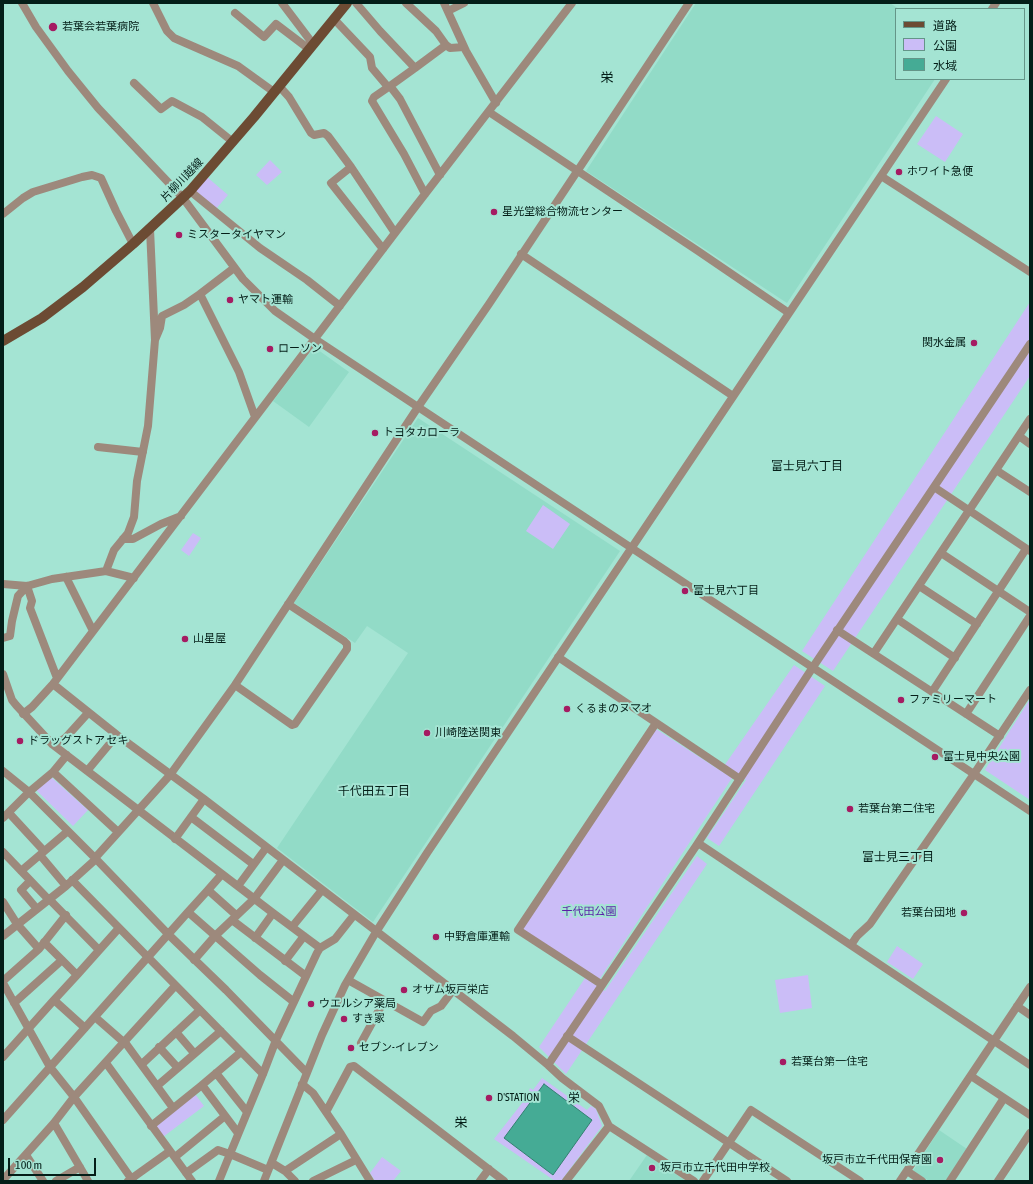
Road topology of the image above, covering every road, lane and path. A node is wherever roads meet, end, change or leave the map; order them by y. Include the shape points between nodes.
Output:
1 (22, 3) edge
2 (153, 3) edge
3 (282, 3) edge
4 (347, 3) edge
5 (356, 3) edge
6 (406, 3) edge
7 (464, 3) edge
8 (572, 3) edge
9 (689, 3) edge
10 (446, 7) edge
11 (235, 13) dead end
12 (334, 19) junction
13 (446, 45) junction
14 (311, 47) junction
15 (464, 47) junction
16 (415, 68) junction
17 (945, 80) edge
18 (134, 82) dead end
19 (389, 87) junction
20 (276, 89) junction
21 (496, 103) junction
22 (489, 112) junction
23 (233, 142) junction
24 (351, 167) junction
25 (577, 171) junction
26 (440, 175) junction
27 (881, 176) junction
28 (190, 191) junction
29 (425, 194) junction
30 (183, 198) junction
31 (3, 214) edge
32 (150, 229) junction
33 (395, 233) junction
34 (133, 244) junction
35 (383, 249) junction
36 (521, 254) junction
37 (234, 268) junction
38 (1030, 272) edge
39 (200, 294) junction
40 (340, 306) junction
41 (789, 313) junction
42 (315, 339) junction
43 (155, 340) junction
44 (3, 341) edge
45 (1030, 344) edge
46 (733, 396) junction
47 (418, 407) junction
48 (255, 417) junction
49 (1030, 419) edge
50 (1019, 436) junction
51 (1030, 444) edge
52 (98, 447) dead end
53 (143, 452) junction
54 (996, 470) junction
55 (934, 487) junction
56 (1030, 492) edge
57 (969, 511) junction
58 (181, 516) junction
59 (123, 539) junction
60 (632, 548) junction
61 (1028, 550) edge
62 (941, 553) junction
63 (106, 571) junction
64 (66, 578) junction
65 (134, 578) junction
66 (3, 584) edge
67 (27, 586) junction
68 (918, 586) junction
69 (999, 591) junction
70 (288, 604) junction
71 (1030, 612) edge
72 (1030, 616) edge
73 (896, 619) junction
74 (977, 624) junction
75 (837, 630) junction
76 (93, 631) junction
77 (3, 638) edge
78 (874, 653) junction
79 (558, 657) junction
80 (955, 658) junction
81 (813, 667) junction
82 (3, 674) edge
83 (55, 681) junction
84 (235, 685) junction
85 (1030, 690) edge
86 (932, 692) junction
87 (88, 712) junction
88 (23, 714) junction
89 (966, 714) junction
90 (656, 723) junction
91 (117, 735) junction
92 (1000, 736) junction
93 (52, 744) junction
94 (66, 755) junction
95 (3, 771) edge
96 (87, 771) junction
97 (53, 772) junction
98 (974, 774) junction
99 (170, 775) junction
100 (740, 779) junction
101 (29, 792) junction
102 (204, 799) junction
103 (139, 810) junction
104 (1030, 811) edge
105 (6, 816) edge
106 (191, 817) junction
107 (68, 831) junction
108 (118, 832) junction
109 (175, 839) junction
110 (698, 843) junction
111 (266, 848) junction
112 (3, 852) edge
113 (42, 853) junction
114 (96, 858) junction
115 (283, 860) junction
116 (253, 864) junction
117 (21, 872) junction
118 (222, 874) junction
119 (72, 880) junction
120 (30, 881) junction
121 (66, 886) junction
122 (238, 886) junction
123 (208, 890) junction
124 (322, 890) junction
125 (49, 899) junction
126 (254, 899) junction
127 (3, 902) edge
128 (37, 909) junction
129 (188, 912) junction
130 (273, 913) junction
131 (66, 915) junction
132 (354, 915) junction
133 (234, 918) junction
134 (17, 924) junction
135 (292, 927) junction
136 (119, 928) junction
137 (376, 932) junction
138 (169, 935) junction
139 (3, 936) edge
140 (215, 936) junction
141 (304, 936) junction
142 (255, 938) junction
143 (44, 942) junction
144 (851, 945) junction
145 (320, 948) junction
146 (39, 949) junction
147 (99, 950) junction
148 (148, 958) junction
149 (62, 960) junction
150 (194, 960) junction
151 (285, 961) junction
152 (77, 975) junction
153 (306, 976) junction
154 (348, 980) junction
155 (3, 982) edge
156 (601, 984) junction
157 (175, 986) junction
158 (1030, 987) edge
159 (453, 990) junction
160 (54, 1000) junction
161 (384, 1001) junction
162 (294, 1002) junction
163 (14, 1003) junction
164 (1017, 1006) junction
165 (200, 1010) junction
166 (1030, 1015) edge
167 (95, 1017) junction
168 (29, 1028) junction
169 (85, 1028) junction
170 (221, 1031) junction
171 (176, 1032) junction
172 (567, 1036) junction
173 (276, 1040) junction
174 (994, 1041) junction
175 (124, 1042) junction
176 (361, 1043) dead end
177 (159, 1047) junction
178 (241, 1052) junction
179 (194, 1053) junction
180 (3, 1056) edge
181 (106, 1063) junction
182 (142, 1064) junction
183 (548, 1065) junction
184 (1030, 1065) edge
185 (50, 1067) junction
186 (178, 1068) junction
187 (306, 1072) junction
188 (216, 1074) junction
189 (263, 1074) junction
190 (971, 1076) junction
191 (302, 1084) junction
192 (202, 1085) junction
193 (157, 1086) junction
194 (74, 1097) junction
195 (1004, 1098) junction
196 (173, 1108) junction
197 (247, 1112) junction
198 (326, 1112) junction
199 (1030, 1115) edge
200 (225, 1116) junction
201 (3, 1120) edge
202 (54, 1123) junction
203 (151, 1126) junction
204 (609, 1126) junction
205 (1030, 1132) edge
206 (238, 1133) junction
207 (341, 1134) junction
208 (729, 1143) junction
209 (172, 1154) junction
210 (230, 1154) junction
211 (26, 1155) junction
212 (356, 1160) junction
213 (80, 1167) junction
214 (270, 1167) junction
215 (285, 1170) junction
216 (489, 1170) junction
217 (907, 1171) junction
218 (186, 1173) junction
219 (4, 1180) edge
220 (131, 1180) edge
221 (43, 1181) edge
222 (56, 1181) edge
223 (88, 1181) edge
224 (192, 1181) edge
225 (219, 1181) edge
226 (264, 1181) edge
227 (295, 1181) edge
228 (314, 1181) edge
229 (370, 1181) edge
230 (480, 1181) edge
231 (504, 1181) edge
232 (566, 1181) edge
233 (694, 1181) edge
234 (703, 1181) edge
235 (787, 1181) edge
236 (860, 1181) edge
237 (900, 1181) edge
238 (922, 1181) edge
239 (950, 1181) edge
240 (998, 1181) edge

1 - 30 street via 36,27 98,108
2 - 20 street via 167,31 174,38 238,66
3 - 14 street
4 - 12 main road, 片柳川越線
5 - 16 street
6 - 13 street via 436,31
7 - 10 street
8 - 21 street
9 - 25 street
10 - 15 street
11 - 14 street via 264,37 276,24
12 - 14 main road, 片柳川越線
12 - 19 street via 370,57 372,68
13 - 15 street via 450,48
13 - 16 street
14 - 20 main road, 片柳川越線
15 - 21 street
16 - 19 street
17 - 27 street
18 - 23 street via 161,109 172,102 202,117
19 - 26 street via 400,99
19 - 29 street via 372,101
20 - 23 main road, 片柳川越線
20 - 24 street via 288,97 311,133 324,133 328,136
21 - 22 street
22 - 25 street
22 - 26 street
23 - 28 main road, 片柳川越線
24 - 33 street
24 - 35 street via 331,183
25 - 36 street
25 - 41 street
26 - 29 street
27 - 38 street
27 - 41 street
28 - 30 main road, 片柳川越線
28 - 40 street via 260,248
29 - 33 street
30 - 32 main road, 片柳川越線
30 - 37 street
31 - 34 street via 33,192 92,175 101,178
32 - 34 main road, 片柳川越線
32 - 43 street
33 - 35 street
34 - 44 main road, 片柳川越線 via 42,318
35 - 40 street
36 - 46 street
36 - 47 street
37 - 39 street
37 - 42 street via 271,307
39 - 43 street via 162,316
39 - 48 street via 239,372
40 - 42 street
41 - 46 street
42 - 47 street
42 - 48 street
43 - 53 street via 148,426
45 - 55 street
46 - 60 street
47 - 60 street
47 - 70 street
48 - 58 street
49 - 50 street
50 - 51 street
50 - 54 street
52 - 53 street
53 - 59 street via 137,480 134,517
54 - 56 street
54 - 57 street
55 - 57 street
55 - 75 street
57 - 61 street
57 - 62 street
58 - 59 street via 133,539
58 - 65 street
59 - 63 street via 114,550
60 - 79 street
60 - 81 street
61 - 69 street
62 - 68 street
62 - 69 street
63 - 64 street
63 - 65 street
64 - 67 street
64 - 76 street
65 - 76 street
66 - 67 street
67 - 77 street via 18,596 10,636
67 - 83 street via 32,600 30,608
68 - 73 street
68 - 74 street
69 - 71 street
69 - 74 street
70 - 84 street
70 - 84 street via 346,642 345,652 292,725
72 - 89 street
73 - 78 street
73 - 80 street
74 - 80 street
75 - 78 street
75 - 81 street
76 - 83 street
78 - 86 street
79 - 90 street
79 - 137 street
80 - 86 street
81 - 98 street
81 - 100 street
82 - 88 street via 12,700
83 - 87 street
83 - 88 street
84 - 99 street
85 - 92 street
86 - 89 street
87 - 91 street
87 - 93 street via 64,739
88 - 93 street
89 - 92 street
90 - 100 street
90 - 156 street via 518,930
91 - 96 street
91 - 99 street
92 - 98 street
93 - 94 street
94 - 96 street
94 - 97 street
95 - 101 street
96 - 103 street
97 - 101 street
97 - 108 street
98 - 104 street
98 - 144 street via 870,924
99 - 102 street
99 - 103 street
100 - 110 street
101 - 105 street
101 - 107 street
102 - 106 street
102 - 111 street
103 - 108 street
103 - 109 street
105 - 113 street
106 - 109 street
106 - 116 street
107 - 113 street
107 - 114 street
108 - 114 street
109 - 118 street
110 - 144 street
110 - 156 street
111 - 115 street
111 - 116 street
112 - 117 street
113 - 117 street
113 - 121 street
114 - 119 street
114 - 138 street
115 - 124 street
115 - 126 street
116 - 122 street
117 - 120 street
118 - 122 street
118 - 123 street
119 - 121 street
119 - 136 street
120 - 125 street
120 - 128 street via 21,890
121 - 125 street
122 - 126 street
123 - 129 street
123 - 133 street
124 - 132 street
124 - 135 street
125 - 128 street
125 - 131 street
126 - 130 street
126 - 133 street
127 - 134 street
128 - 134 street
129 - 138 street
129 - 140 street
130 - 135 street
130 - 142 street
131 - 143 street
131 - 147 street
132 - 137 street
132 - 145 street via 335,939
133 - 140 street
133 - 142 street
134 - 139 street
134 - 146 street
135 - 141 street
136 - 147 street
136 - 148 street
137 - 154 street
137 - 159 street
138 - 148 street
138 - 150 street
140 - 150 street
140 - 162 street
141 - 145 street
141 - 151 street
142 - 151 street
143 - 146 street
143 - 149 street
144 - 174 street
145 - 153 street
146 - 155 street
147 - 152 street
148 - 157 street
148 - 167 street
149 - 152 street
149 - 163 street
150 - 173 street
151 - 153 street
152 - 160 street
153 - 162 street
154 - 161 street
154 - 187 street
155 - 163 street
156 - 172 street
157 - 165 street
157 - 175 street
158 - 164 street
159 - 161 street via 441,1006 431,1011 423,1022
159 - 183 street
160 - 168 street
160 - 169 street
161 - 176 street
162 - 173 street
163 - 168 street
164 - 166 street
164 - 174 street
165 - 170 street
165 - 171 street
167 - 169 street
167 - 175 street
168 - 180 street
168 - 185 street
169 - 185 street
170 - 178 street
170 - 179 street
171 - 177 street
171 - 179 street
172 - 183 street
172 - 208 street
173 - 187 street
173 - 189 street
174 - 184 street
174 - 190 street
175 - 181 street
175 - 182 street
177 - 182 street
177 - 186 street
178 - 188 street
178 - 189 street
179 - 186 street
181 - 194 street
181 - 203 street
182 - 193 street
183 - 204 street via 599,1106
185 - 194 street
185 - 201 street
186 - 193 street
187 - 191 street
188 - 192 street
188 - 197 street
189 - 197 street
190 - 195 street
190 - 217 street
191 - 198 street via 313,1093
191 - 214 street
192 - 196 street
192 - 200 street
193 - 196 street
194 - 202 street
194 - 220 street
195 - 199 street
195 - 239 street
196 - 203 street
197 - 206 street
198 - 207 street
198 - 216 street via 350,1067 354,1066
200 - 206 street
200 - 209 street
202 - 211 street
202 - 213 street
203 - 209 street
204 - 232 street
204 - 233 street
205 - 240 street
206 - 210 street
207 - 212 street
207 - 215 street
208 - 234 street
208 - 235 street
208 - 236 street via 751,1110
209 - 218 street
209 - 220 street
210 - 214 street
210 - 218 street via 218,1150
210 - 225 street
211 - 219 street
211 - 221 street
212 - 228 street
212 - 229 street
213 - 222 street
213 - 223 street
214 - 215 street
214 - 226 street
215 - 227 street
216 - 230 street
216 - 231 street
217 - 237 street
217 - 238 street
218 - 224 street

